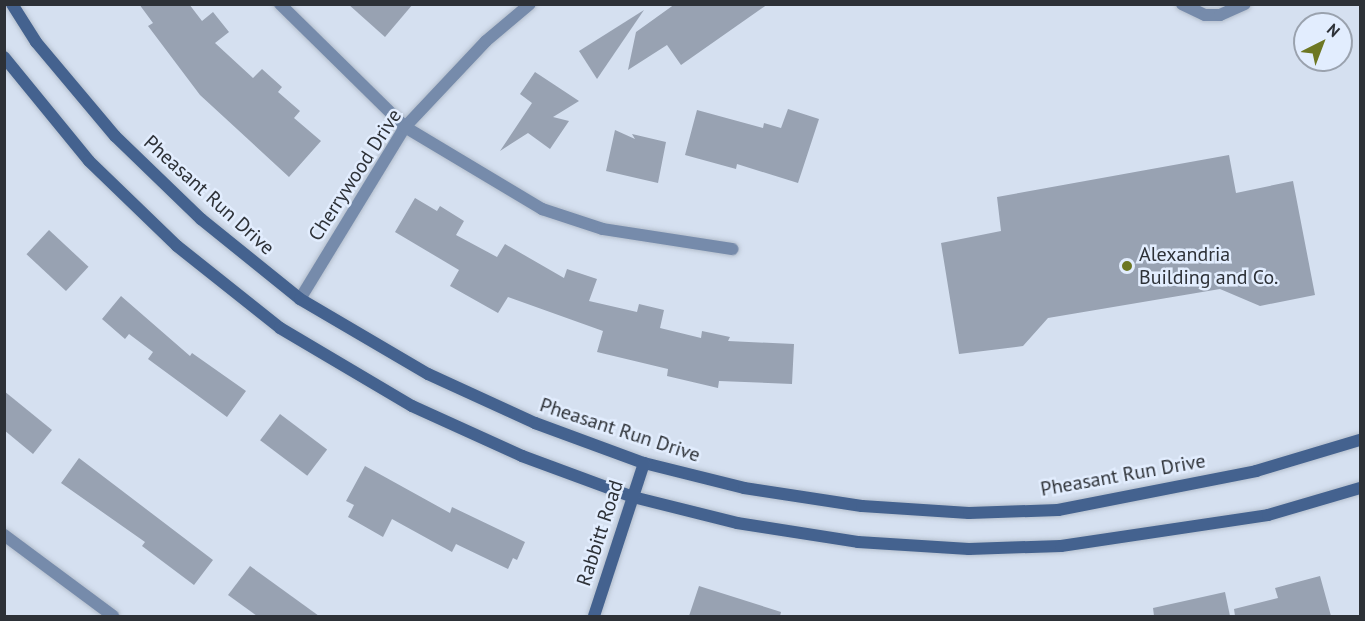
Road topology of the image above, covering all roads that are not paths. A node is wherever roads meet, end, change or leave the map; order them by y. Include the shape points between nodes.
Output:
1 (12, 4) edge
2 (280, 4) edge
3 (530, 4) edge
4 (1182, 4) edge
5 (1245, 4) edge
6 (4, 57) edge
7 (405, 128) junction
8 (732, 249) dead end
9 (300, 299) junction
10 (1360, 440) edge
11 (644, 462) junction
12 (1360, 488) edge
13 (633, 497) junction
14 (4, 535) edge
15 (113, 616) edge
16 (594, 616) edge

1 - 9 street, Pheasant Run Drive via 36,42 115,136 201,219
2 - 7 street
3 - 7 street, Cherrywood Drive via 486,41
4 - 5 street via 1205,15 1220,15
6 - 13 street via 89,160 177,246 280,328 412,406 522,456
7 - 8 street via 542,209 603,229
7 - 9 street, Cherrywood Drive
9 - 11 street, Pheasant Run Drive via 428,374 535,423
10 - 11 street, Pheasant Run Drive via 1256,471 1058,510 969,513 862,506 744,488
11 - 13 street, Rabbitt Road
12 - 13 street via 1268,515 1062,546 969,549 858,542 737,523
13 - 16 street, Rabbitt Road
14 - 15 street

